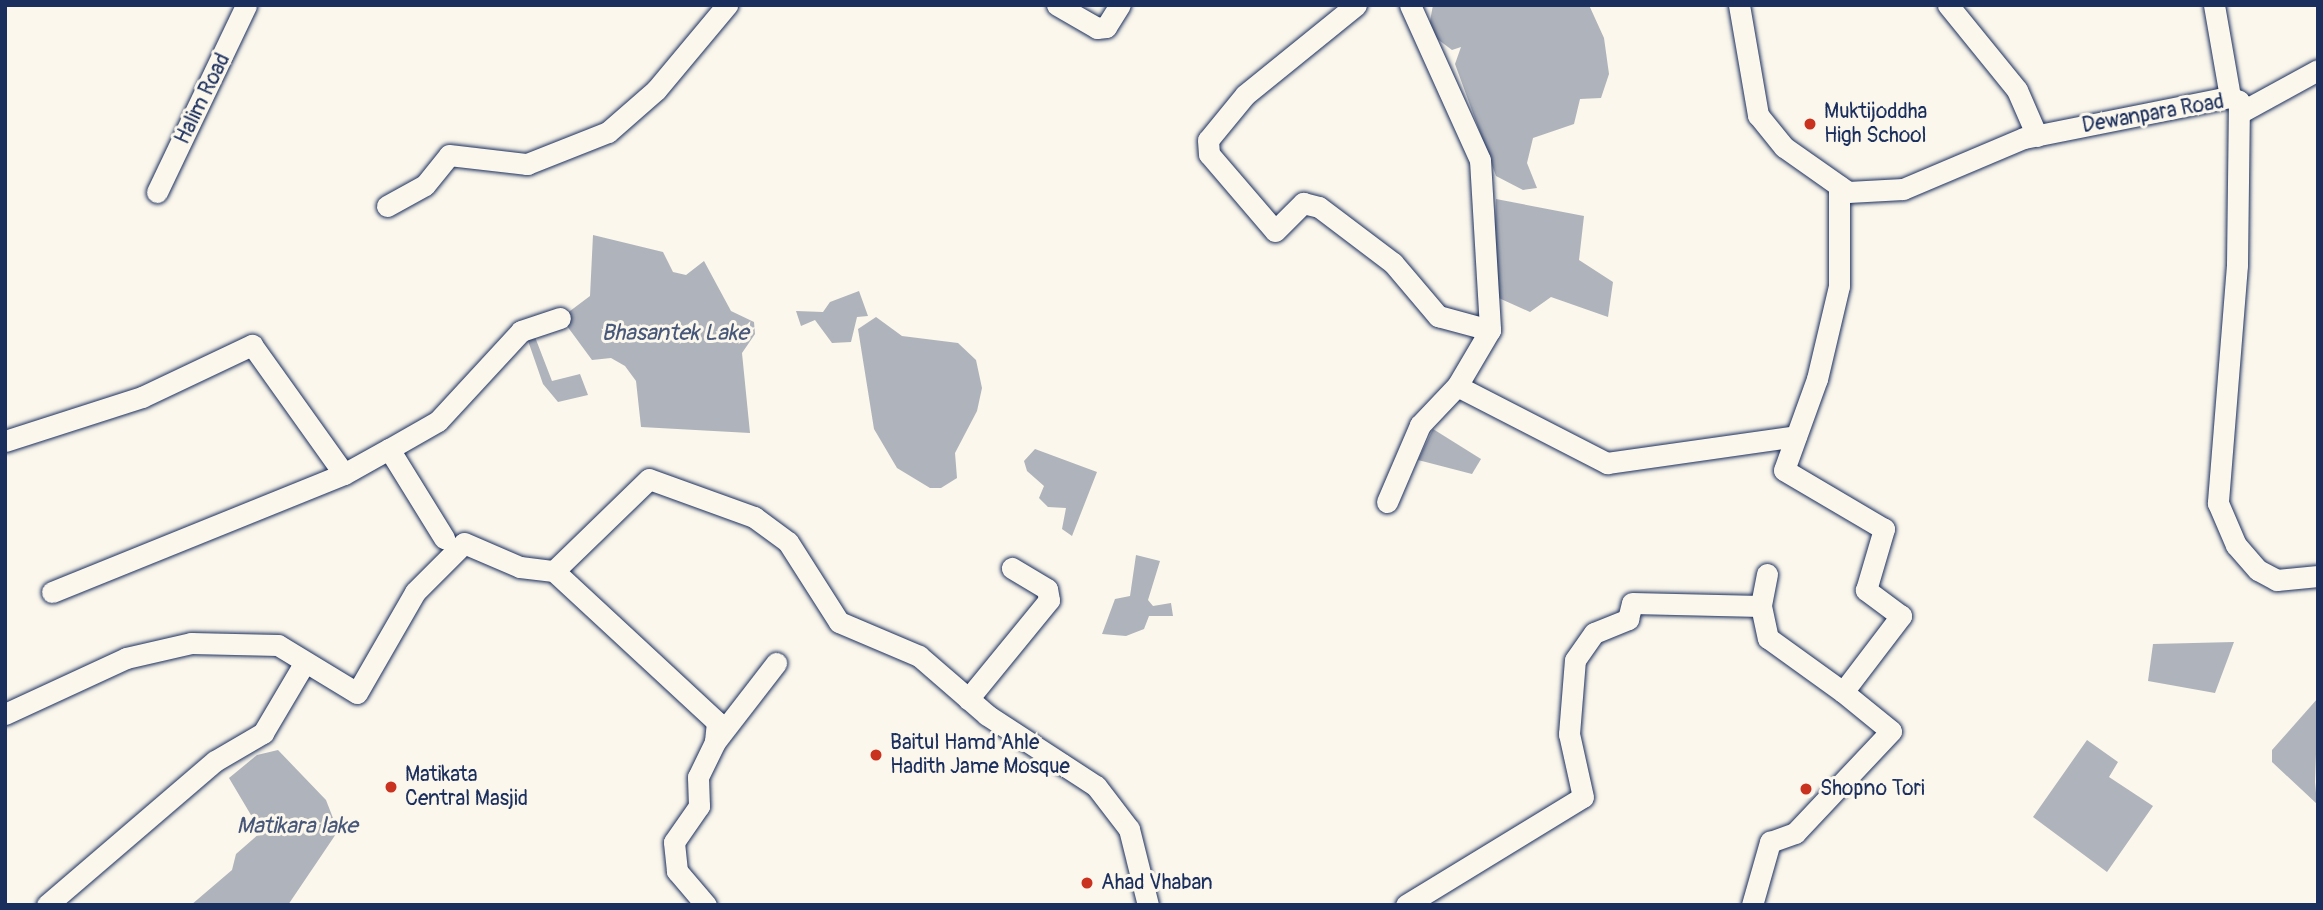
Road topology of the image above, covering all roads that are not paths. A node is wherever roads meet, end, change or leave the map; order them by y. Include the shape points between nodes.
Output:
1 (246, 5) edge
2 (727, 5) edge
3 (1057, 5) edge
4 (1121, 5) edge
5 (1356, 5) edge
6 (1410, 5) edge
7 (1739, 5) edge
8 (2214, 5) edge
9 (1961, 9) edge
10 (2318, 70) edge
11 (2237, 104) junction
12 (2037, 136) junction
13 (1839, 186) junction
14 (157, 192) dead end
15 (387, 205) dead end
16 (561, 318) dead end
17 (1490, 330) junction
18 (1457, 386) junction
19 (1796, 436) junction
20 (5, 441) edge
21 (389, 449) junction
22 (344, 474) junction
23 (1387, 502) dead end
24 (444, 537) dead end
25 (1012, 568) dead end
26 (554, 571) junction
27 (1768, 574) dead end
28 (2318, 576) edge
29 (51, 592) dead end
30 (1760, 606) junction
31 (305, 662) junction
32 (776, 663) dead end
33 (1843, 692) junction
34 (968, 699) junction
35 (5, 714) edge
36 (715, 742) junction
37 (1410, 902) edge
38 (47, 905) edge
39 (706, 905) edge
40 (1148, 905) edge
41 (1752, 905) edge

1 - 14 street, Halim Road
2 - 15 street via 656,90 608,132 527,164 449,155 425,185
3 - 4 street via 1097,28 1106,27
5 - 17 street via 1245,95 1208,140 1209,154 1275,231 1310,202 1393,263 1438,316
6 - 17 street via 1480,160
7 - 13 street, Dewanpara Road via 1758,115 1784,147
8 - 11 street
9 - 12 street via 2017,90
10 - 11 street
11 - 12 street, Dewanpara Road
11 - 28 street, Dewanpara Road via 2217,503 2236,545 2258,570 2277,580
12 - 13 street, Dewanpara Road via 1903,189 1848,192
13 - 19 street via 1839,286
16 - 21 street via 521,331 438,421
17 - 18 street
18 - 19 street via 1607,463
18 - 23 street via 1420,425
19 - 33 street via 1784,470 1884,529 1866,590 1901,616
20 - 22 street via 142,397 252,345
21 - 22 street
21 - 24 street
22 - 29 street
25 - 34 street via 1047,589 1049,600
26 - 31 street via 520,567 464,543 415,592 357,693
26 - 34 street via 636,486 665,480 754,517 788,542 839,622 919,656
26 - 36 street via 717,722
27 - 30 street
30 - 33 street via 1768,638
30 - 37 street via 1632,603 1628,619 1594,633 1575,660 1569,734 1583,797
31 - 35 street via 278,645 191,643 126,658
31 - 38 street via 263,733 215,761
32 - 36 street
33 - 41 street via 1891,732 1795,832 1770,842
34 - 40 street via 1096,786 1115,806 1129,830
36 - 39 street via 698,777 699,806 674,842 677,872

